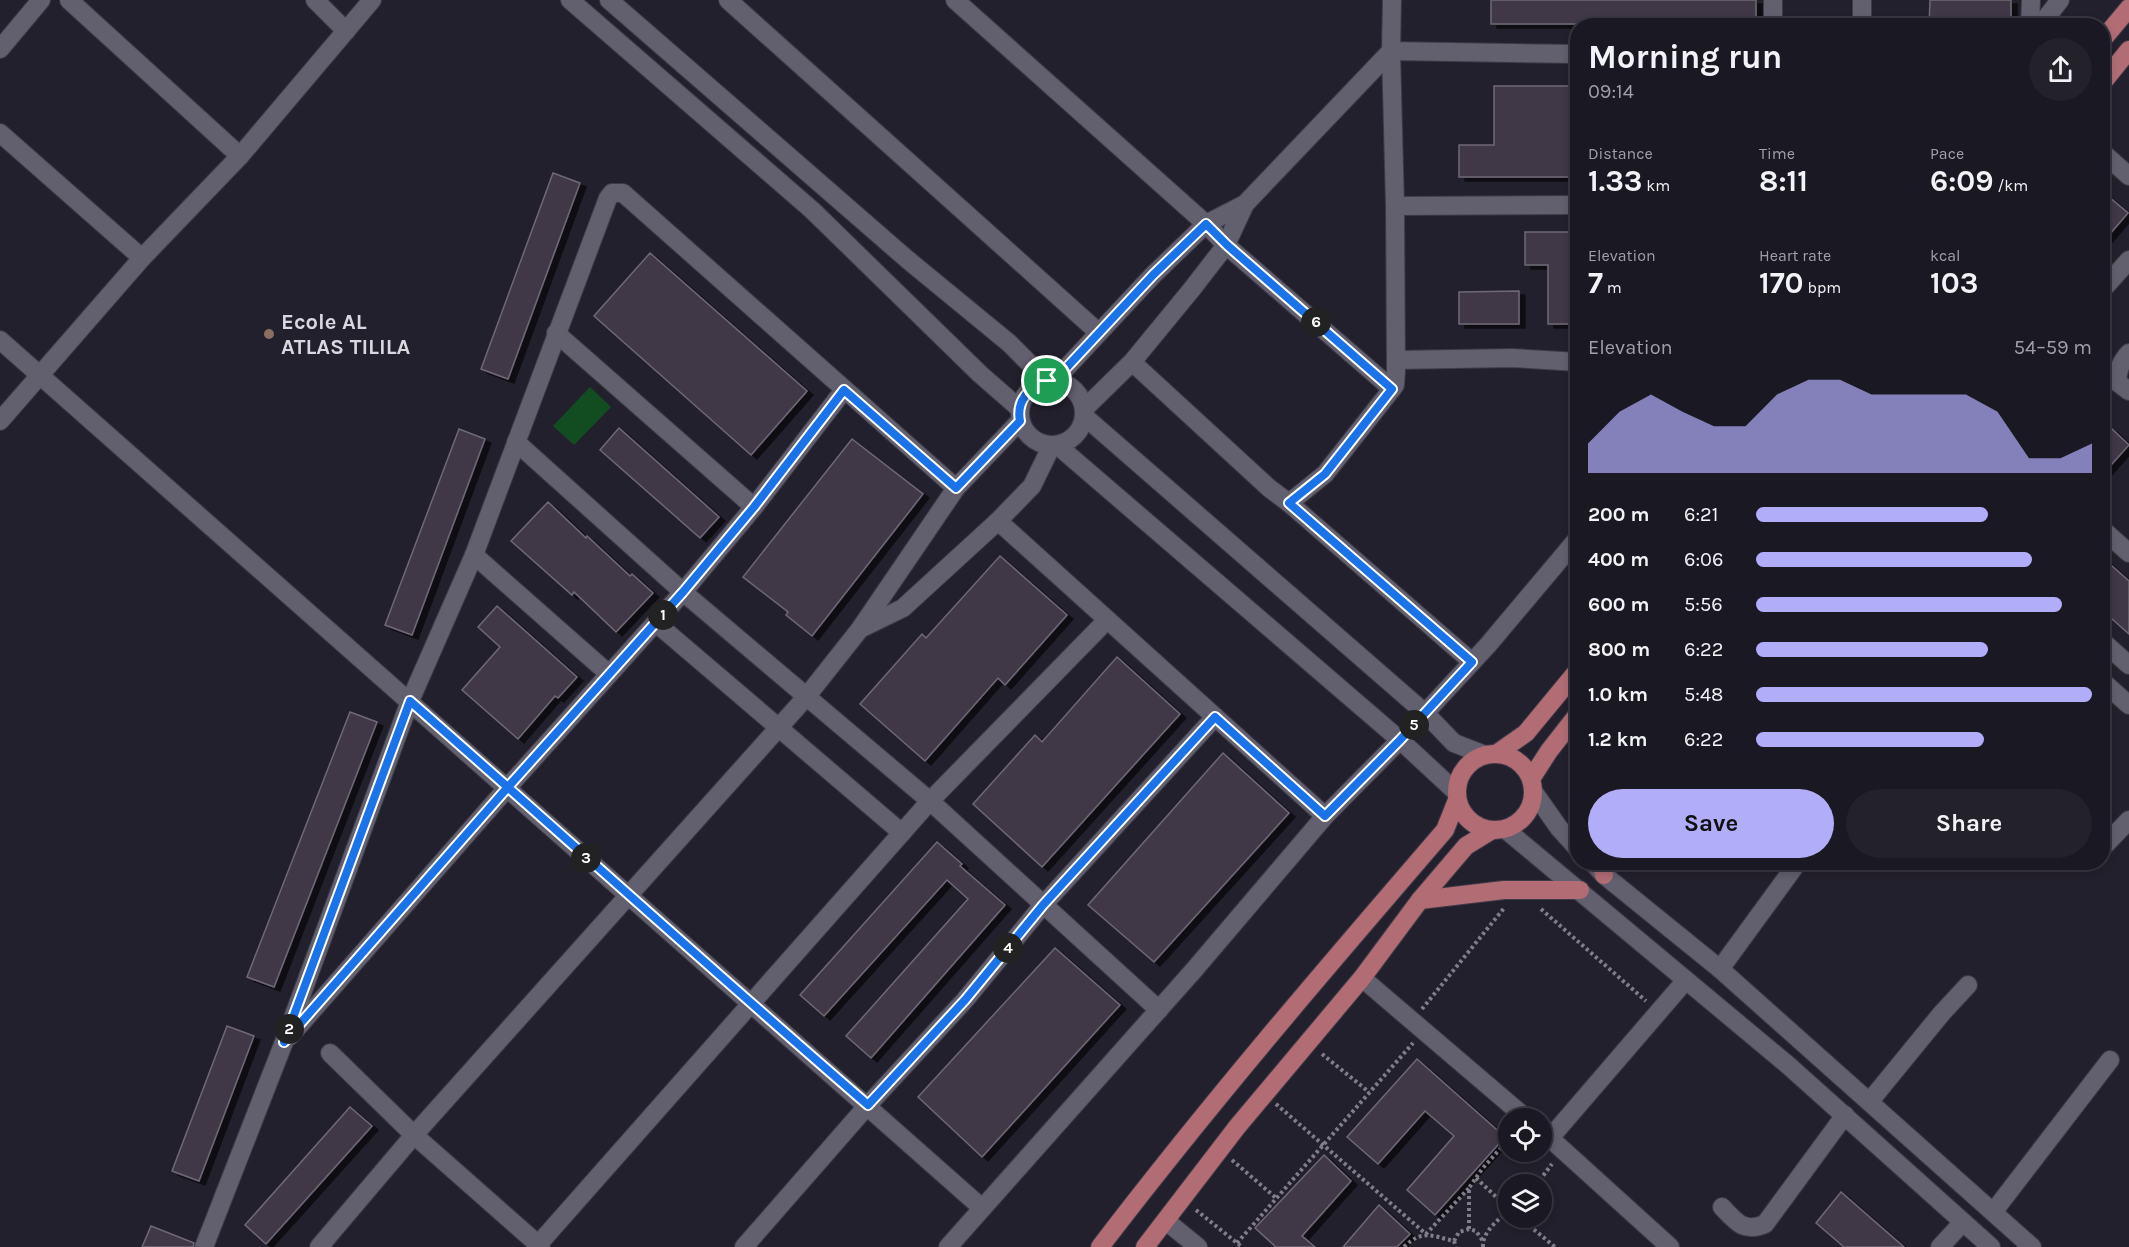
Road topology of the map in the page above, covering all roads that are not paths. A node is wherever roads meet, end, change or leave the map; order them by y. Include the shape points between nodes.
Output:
1 (41, 0) edge
2 (69, 0) edge
3 (315, 0) edge
4 (372, 0) edge
5 (570, 0) edge
6 (609, 0) edge
7 (728, 0) edge
8 (955, 0) edge
9 (1392, 0) edge
10 (1773, 0) edge
11 (1862, 0) edge
12 (2031, 0) edge
13 (2060, 0) edge
14 (2129, 8) edge
15 (1773, 18) edge
16 (1862, 18) edge
17 (2030, 18) edge
18 (2046, 18) edge
19 (346, 31) junction
20 (2110, 31) edge
21 (0, 49) edge
22 (2129, 50) edge
23 (1391, 51) junction
24 (1570, 54) edge
25 (2110, 73) edge
26 (0, 133) edge
27 (240, 156) junction
28 (2110, 159) edge
29 (2129, 176) edge
30 (1245, 204) junction
31 (1570, 205) edge
32 (1395, 206) junction
33 (1206, 224) junction
34 (1227, 245) junction
35 (142, 258) junction
36 (2129, 260) edge
37 (2110, 281) edge
38 (1098, 332) junction
39 (556, 333) junction
40 (0, 340) edge
41 (2129, 353) edge
42 (1396, 360) junction
43 (1132, 362) junction
44 (1570, 362) edge
45 (41, 376) junction
46 (1051, 381) junction
47 (1392, 389) junction
48 (844, 390) junction
49 (2129, 391) edge
50 (1084, 412) junction
51 (1020, 415) junction
52 (0, 421) edge
53 (516, 442) junction
54 (1054, 445) junction
55 (956, 488) junction
56 (1289, 503) junction
57 (754, 507) junction
58 (999, 521) junction
59 (2110, 536) edge
60 (1570, 547) edge
61 (2129, 553) edge
62 (474, 555) junction
63 (683, 592) junction
64 (1107, 620) junction
65 (656, 622) junction
66 (860, 629) junction
67 (2110, 648) edge
68 (1472, 662) junction
69 (2129, 665) edge
70 (609, 674) junction
71 (1570, 680) edge
72 (2110, 687) edge
73 (807, 696) junction
74 (410, 701) junction
75 (2129, 705) edge
76 (1425, 713) junction
77 (1215, 717) junction
78 (1570, 724) edge
79 (778, 728) junction
80 (1400, 740) junction
81 (1491, 754) junction
82 (1532, 785) junction
83 (508, 787) junction
84 (1457, 796) junction
85 (930, 801) junction
86 (1325, 816) junction
87 (2129, 820) edge
88 (1498, 829) junction
89 (902, 833) junction
90 (1570, 840) edge
91 (2110, 840) edge
92 (1603, 870) edge
93 (1792, 870) edge
94 (1580, 890) junction
95 (628, 895) junction
96 (1420, 900) junction
97 (1043, 905) junction
98 (1720, 969) junction
99 (1362, 978) junction
100 (1686, 980) junction
101 (1968, 985) dead end
102 (750, 1004) junction
103 (1159, 1010) junction
104 (284, 1042) junction
105 (330, 1053) dead end
106 (2110, 1060) dead end
107 (1870, 1101) junction
108 (868, 1105) junction
109 (1514, 1108) edge
110 (1845, 1114) junction
111 (414, 1135) junction
112 (1552, 1139) edge
113 (1552, 1141) edge
114 (1722, 1207) dead end
115 (982, 1208) junction
116 (1994, 1211) junction
117 (1166, 1221) junction
118 (1963, 1222) junction
119 (538, 1246) edge
120 (204, 1247) edge
121 (319, 1247) edge
122 (744, 1247) edge
123 (948, 1247) edge
124 (1100, 1247) edge
125 (1144, 1247) edge
126 (1198, 1247) edge
127 (1670, 1247) edge
128 (1940, 1247) edge
129 (1991, 1247) edge
130 (2032, 1247) edge

1 - 21 street
2 - 27 street
3 - 19 street
4 - 19 street
5 - 51 street via 812,210
6 - 46 street
7 - 38 street
8 - 33 street
9 - 23 street
10 - 15 street
11 - 16 street
12 - 17 street
13 - 18 street
14 - 20 main road
19 - 27 street
22 - 25 main road
23 - 24 street
23 - 30 street
23 - 32 street
26 - 35 street
27 - 35 street
28 - 29 street
30 - 33 street
30 - 34 street
31 - 32 street
32 - 42 street
33 - 34 street
33 - 38 street
34 - 43 street
34 - 47 street
35 - 45 street
36 - 37 street
38 - 46 street
39 - 48 street via 608,198 623,193
39 - 53 street
39 - 57 street
40 - 45 street
41 - 49 street via 2118,370 2117,382
42 - 44 street via 1512,358
42 - 47 street
43 - 50 street
43 - 56 street
45 - 52 street
45 - 74 street
46 - 50 street via 1077,393
46 - 51 street via 1029,390
47 - 56 street via 1325,474
48 - 55 street
48 - 57 street
50 - 54 street via 1080,430 1063,444
50 - 76 street
51 - 54 street via 1025,433 1034,441
51 - 55 street
53 - 62 street
53 - 63 street
54 - 58 street via 1032,486
54 - 80 street
55 - 66 street
56 - 68 street
57 - 63 street
58 - 64 street
58 - 66 street via 903,608
59 - 61 street
60 - 68 street
62 - 70 street
62 - 74 street
63 - 65 street
63 - 73 street
64 - 77 street
64 - 85 street
65 - 70 street
65 - 79 street
66 - 73 street
67 - 69 street
68 - 76 street
70 - 83 street
71 - 81 main road via 1526,733
72 - 75 street
73 - 79 street
73 - 85 street
74 - 83 street
74 - 104 street
76 - 80 street
76 - 81 street via 1454,742
77 - 86 street
77 - 97 street
78 - 82 main road via 1549,751
79 - 89 street
79 - 95 street
80 - 84 street
80 - 86 street
81 - 82 main road via 1517,761
81 - 84 main road via 1464,768
82 - 88 main road via 1531,804 1525,815 1516,824
82 - 90 street
83 - 95 street
83 - 104 street
84 - 88 main road via 1470,821 1480,827
84 - 124 main road via 1445,830 1263,1042
85 - 89 street
85 - 97 street
86 - 103 street
87 - 91 street
88 - 94 street
88 - 96 main road via 1466,846
89 - 102 street
92 - 98 street
93 - 98 street
94 - 96 main road via 1519,890
94 - 100 street
95 - 102 street
95 - 111 street
96 - 99 main road
97 - 103 street
97 - 108 street via 965,1000
98 - 107 street
99 - 109 street
99 - 117 main road via 1264,1094
100 - 110 street
100 - 112 street
101 - 107 street
102 - 108 street
102 - 119 street
103 - 115 street
104 - 120 street
105 - 111 street
106 - 116 street
107 - 116 street
108 - 115 street
108 - 122 street
110 - 114 street via 1765,1224 1754,1228 1738,1224
110 - 118 street
111 - 119 street
111 - 121 street
113 - 127 street
115 - 123 street
116 - 130 street
117 - 125 main road
117 - 126 street
118 - 128 street
118 - 129 street

